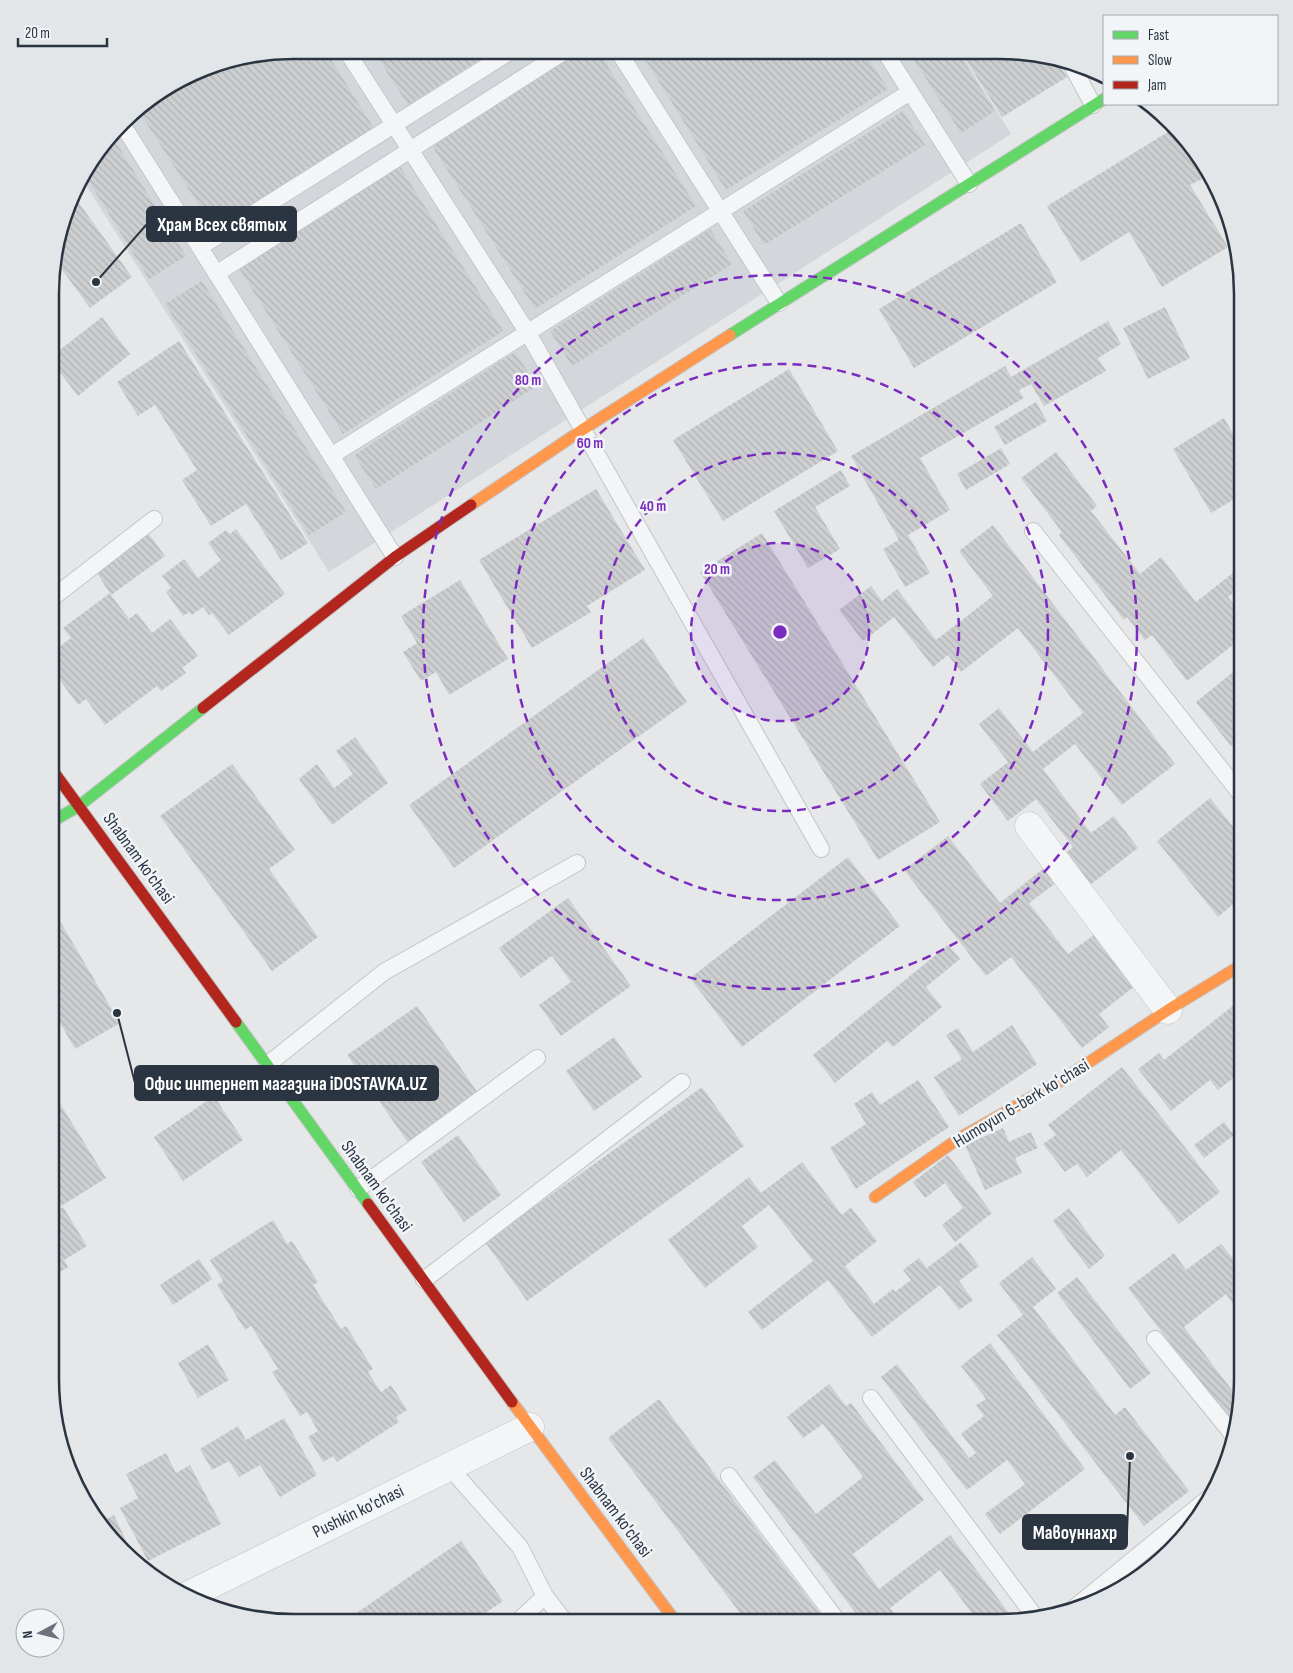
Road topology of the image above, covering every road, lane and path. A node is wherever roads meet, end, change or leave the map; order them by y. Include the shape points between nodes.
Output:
1 (352, 59) edge
2 (498, 59) edge
3 (552, 59) edge
4 (623, 59) edge
5 (889, 59) edge
6 (1077, 72) edge
7 (910, 92) junction
8 (1099, 102) edge
9 (394, 124) junction
10 (126, 130) edge
11 (410, 150) junction
12 (969, 184) junction
13 (720, 211) junction
14 (200, 247) junction
15 (216, 274) junction
16 (779, 303) junction
17 (528, 333) junction
18 (582, 430) junction
19 (331, 456) junction
20 (154, 519) dead end
21 (1033, 532) dead end
22 (395, 557) junction
23 (59, 594) edge
24 (59, 779) edge
25 (1234, 786) edge
26 (79, 806) junction
27 (59, 817) edge
28 (1029, 826) dead end
29 (821, 849) dead end
30 (577, 863) dead end
31 (1234, 970) edge
32 (1168, 1010) junction
33 (537, 1058) dead end
34 (268, 1065) junction
35 (682, 1082) dead end
36 (358, 1189) junction
37 (875, 1197) dead end
38 (424, 1280) junction
39 (1155, 1339) dead end
40 (871, 1398) dead end
41 (530, 1427) junction
42 (1229, 1430) edge
43 (449, 1467) junction
44 (729, 1476) dead end
45 (1196, 1508) edge
46 (195, 1592) edge
47 (545, 1596) junction
48 (1089, 1596) edge
49 (1031, 1612) edge
50 (525, 1614) edge
51 (559, 1614) edge
52 (670, 1614) edge
53 (833, 1614) edge

1 - 9 lane
2 - 9 lane
3 - 11 lane
4 - 13 lane
5 - 7 lane
6 - 8 lane
7 - 12 lane
7 - 13 lane
8 - 12 street
9 - 11 lane
9 - 14 lane
10 - 14 lane
11 - 15 lane
11 - 17 lane
12 - 16 street
13 - 16 lane
13 - 17 lane
14 - 15 lane
15 - 19 lane
16 - 18 street
17 - 18 lane
17 - 19 lane
18 - 22 street
18 - 29 lane
19 - 22 lane
20 - 23 lane
21 - 25 lane
22 - 26 street
24 - 26 street, Shabnam ko'chasi
26 - 27 street
26 - 34 street, Shabnam ko'chasi
28 - 32 street
30 - 34 lane via 384,972
31 - 32 street, Humoyun 6-berk koʻchasi
32 - 37 street, Humoyun 6-berk koʻchasi via 1062,1080 958,1139
33 - 36 lane
34 - 36 street, Shabnam ko'chasi
35 - 38 lane
36 - 38 street, Shabnam ko'chasi
38 - 41 street, Shabnam ko'chasi
39 - 42 lane
40 - 49 lane
41 - 43 street, Pushkin ko'chasi
41 - 52 street, Shabnam ko'chasi
43 - 46 street, Pushkin ko'chasi
43 - 47 lane via 520,1547
44 - 53 lane
45 - 48 lane
47 - 50 lane
47 - 51 lane

